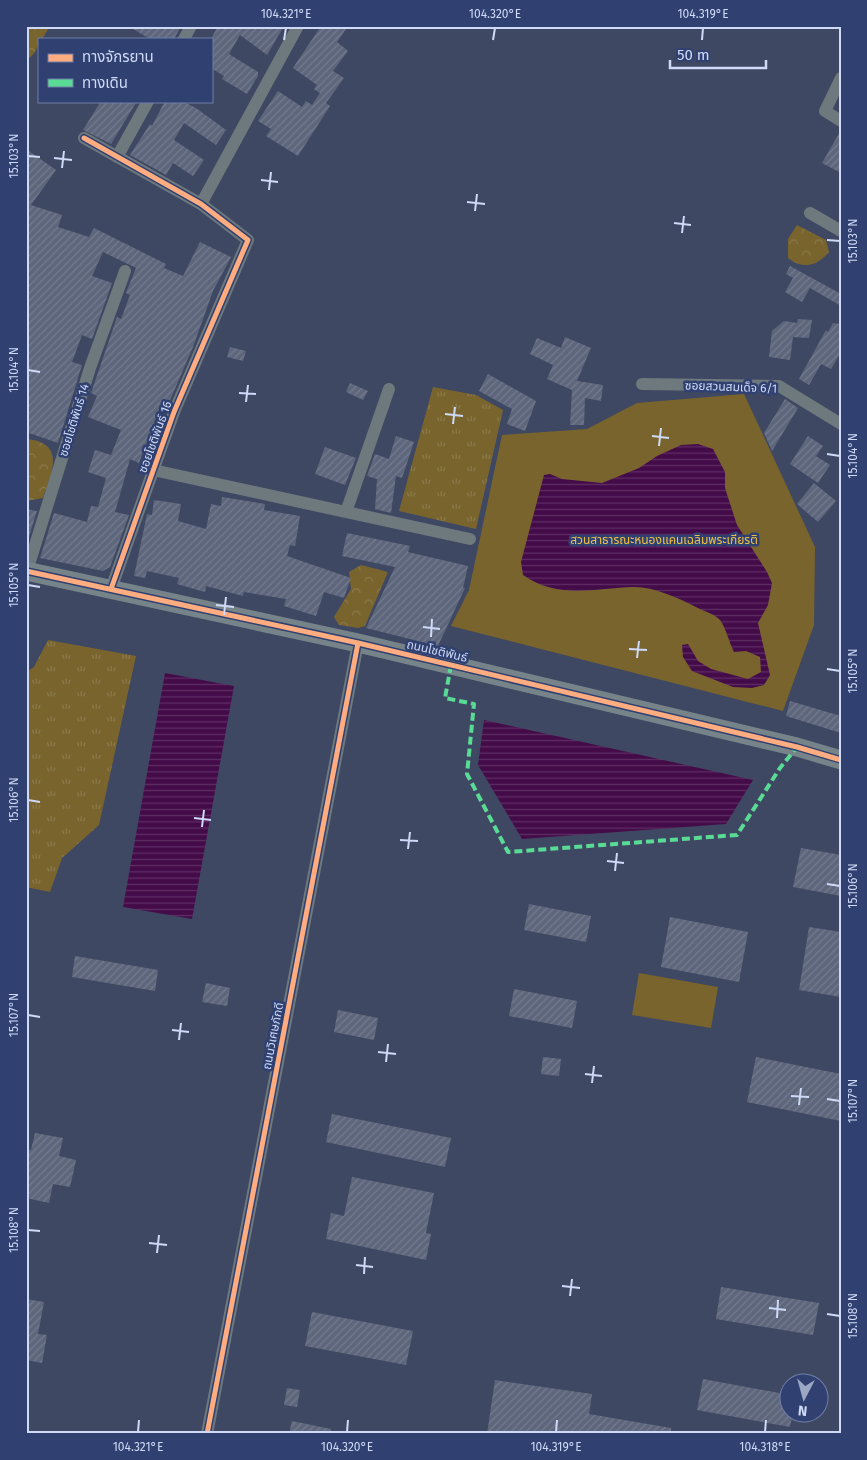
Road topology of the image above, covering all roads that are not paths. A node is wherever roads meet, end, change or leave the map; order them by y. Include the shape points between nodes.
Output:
1 (191, 26) edge
2 (298, 26) edge
3 (185, 38) edge
4 (841, 78) edge
5 (147, 102) edge
6 (841, 121) edge
7 (84, 138) dead end
8 (117, 157) junction
9 (201, 204) junction
10 (810, 213) dead end
11 (841, 231) edge
12 (125, 271) dead end
13 (642, 384) dead end
14 (389, 389) dead end
15 (841, 424) edge
16 (154, 470) junction
17 (346, 512) junction
18 (470, 539) dead end
19 (27, 571) edge
20 (111, 589) junction
21 (358, 643) junction
22 (841, 760) edge
23 (207, 1434) edge

1 - 3 street
2 - 9 street
4 - 6 street via 825,111
5 - 8 street
7 - 8 street
8 - 9 street
9 - 16 street, ซอยโชติพันธ์ 16 via 248,240 174,412
10 - 11 street
12 - 19 street, ซอยโชติพันธ์ 14 via 90,368
13 - 15 street, ซอยสวนสมเด็จ 6/1 via 779,386
14 - 17 street
16 - 17 street
16 - 20 street, ซอยโชติพันธ์ 16
17 - 18 street
19 - 20 street, ถนนโชติพันธ์
20 - 21 street, ถนนโชติพันธ์
21 - 22 street, ถนนโชติพันธ์
21 - 23 street, ถนนวิเศษภักดี

